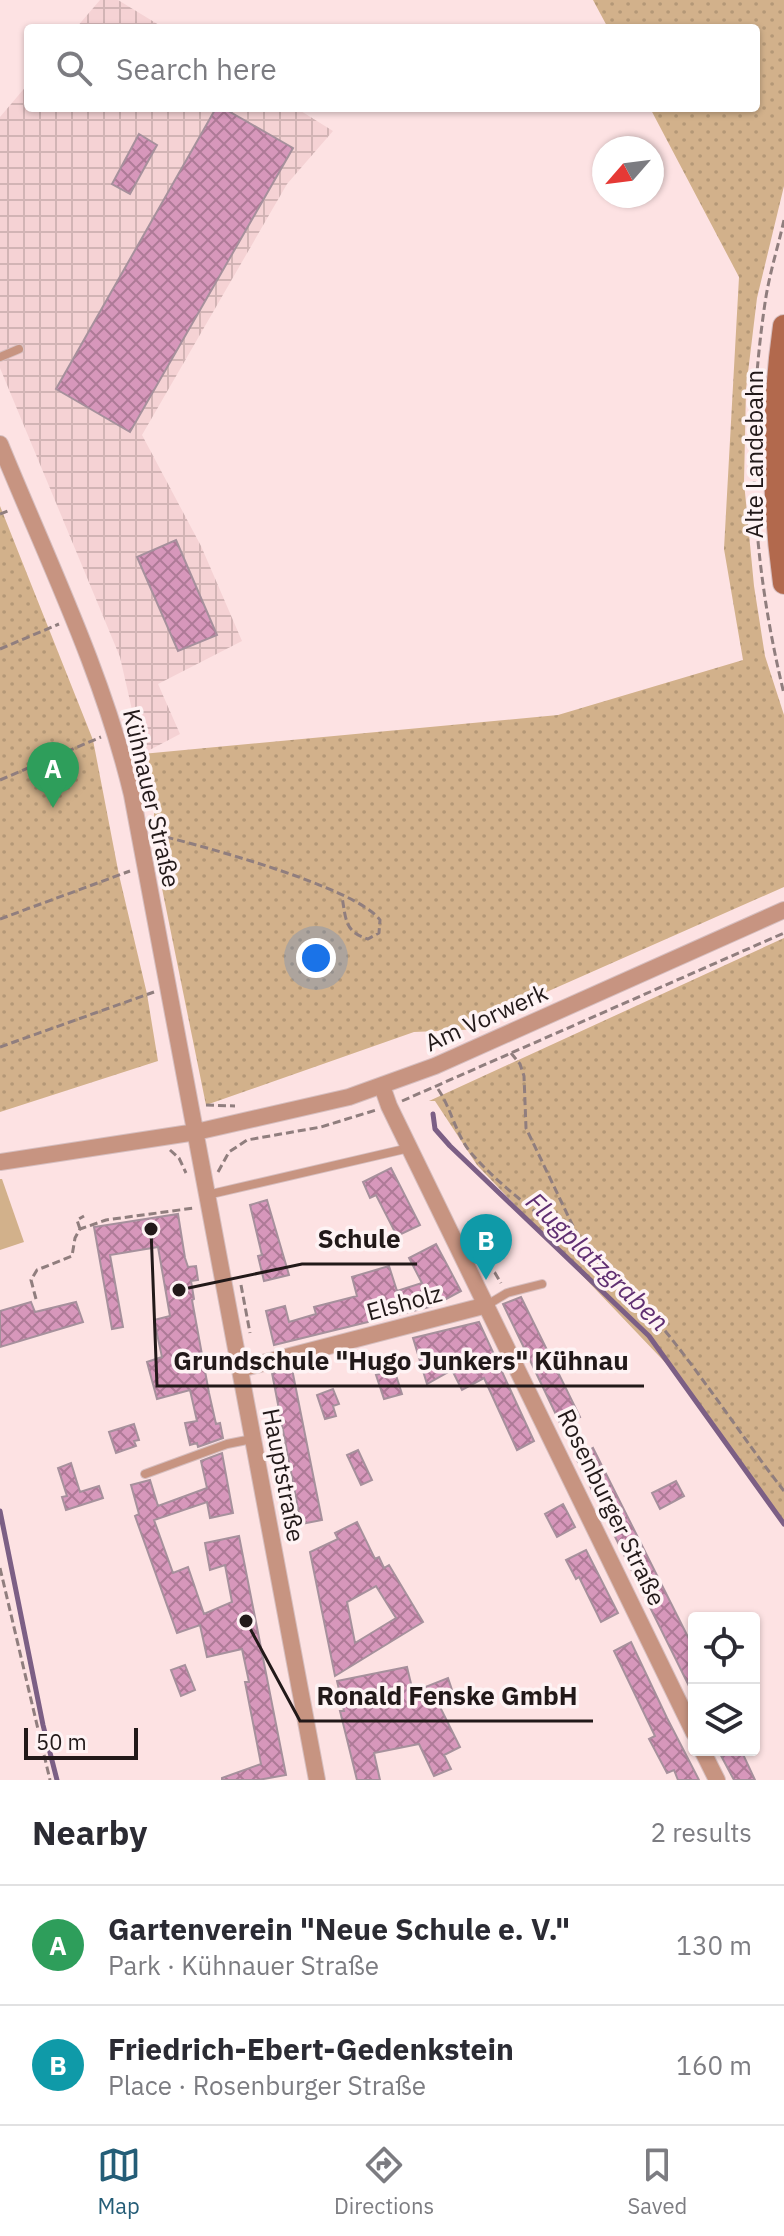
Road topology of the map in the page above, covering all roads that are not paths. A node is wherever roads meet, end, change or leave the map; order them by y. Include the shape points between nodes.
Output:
1 (784, 326) edge
2 (19, 349) dead end
3 (0, 357) edge
4 (0, 444) edge
5 (784, 583) edge
6 (784, 910) edge
7 (382, 1086) junction
8 (196, 1132) junction
9 (409, 1148) junction
10 (0, 1162) edge
11 (207, 1195) junction
12 (542, 1284) dead end
13 (487, 1305) junction
14 (240, 1369) junction
15 (252, 1439) junction
16 (145, 1474) dead end
17 (688, 1721) edge
18 (705, 1756) edge
19 (317, 1780) edge
20 (717, 1780) edge

1 - 5 main road, Alte Landebahn via 775,451
2 - 3 lane
4 - 8 street, Kühnauer Straße via 116,732
6 - 7 street, Am Vorwerk
7 - 8 street, Am Vorwerk
7 - 9 street, Rosenburger Straße
8 - 10 street, Am Vorwerk
8 - 11 street, Hauptstraße
9 - 11 lane
9 - 13 street, Rosenburger Straße
11 - 14 street, Hauptstraße
12 - 13 lane via 507,1293
13 - 14 street, Elsholz
13 - 17 street, Rosenburger Straße
14 - 15 street, Hauptstraße
15 - 16 lane
15 - 19 street, Hauptstraße
18 - 20 street

